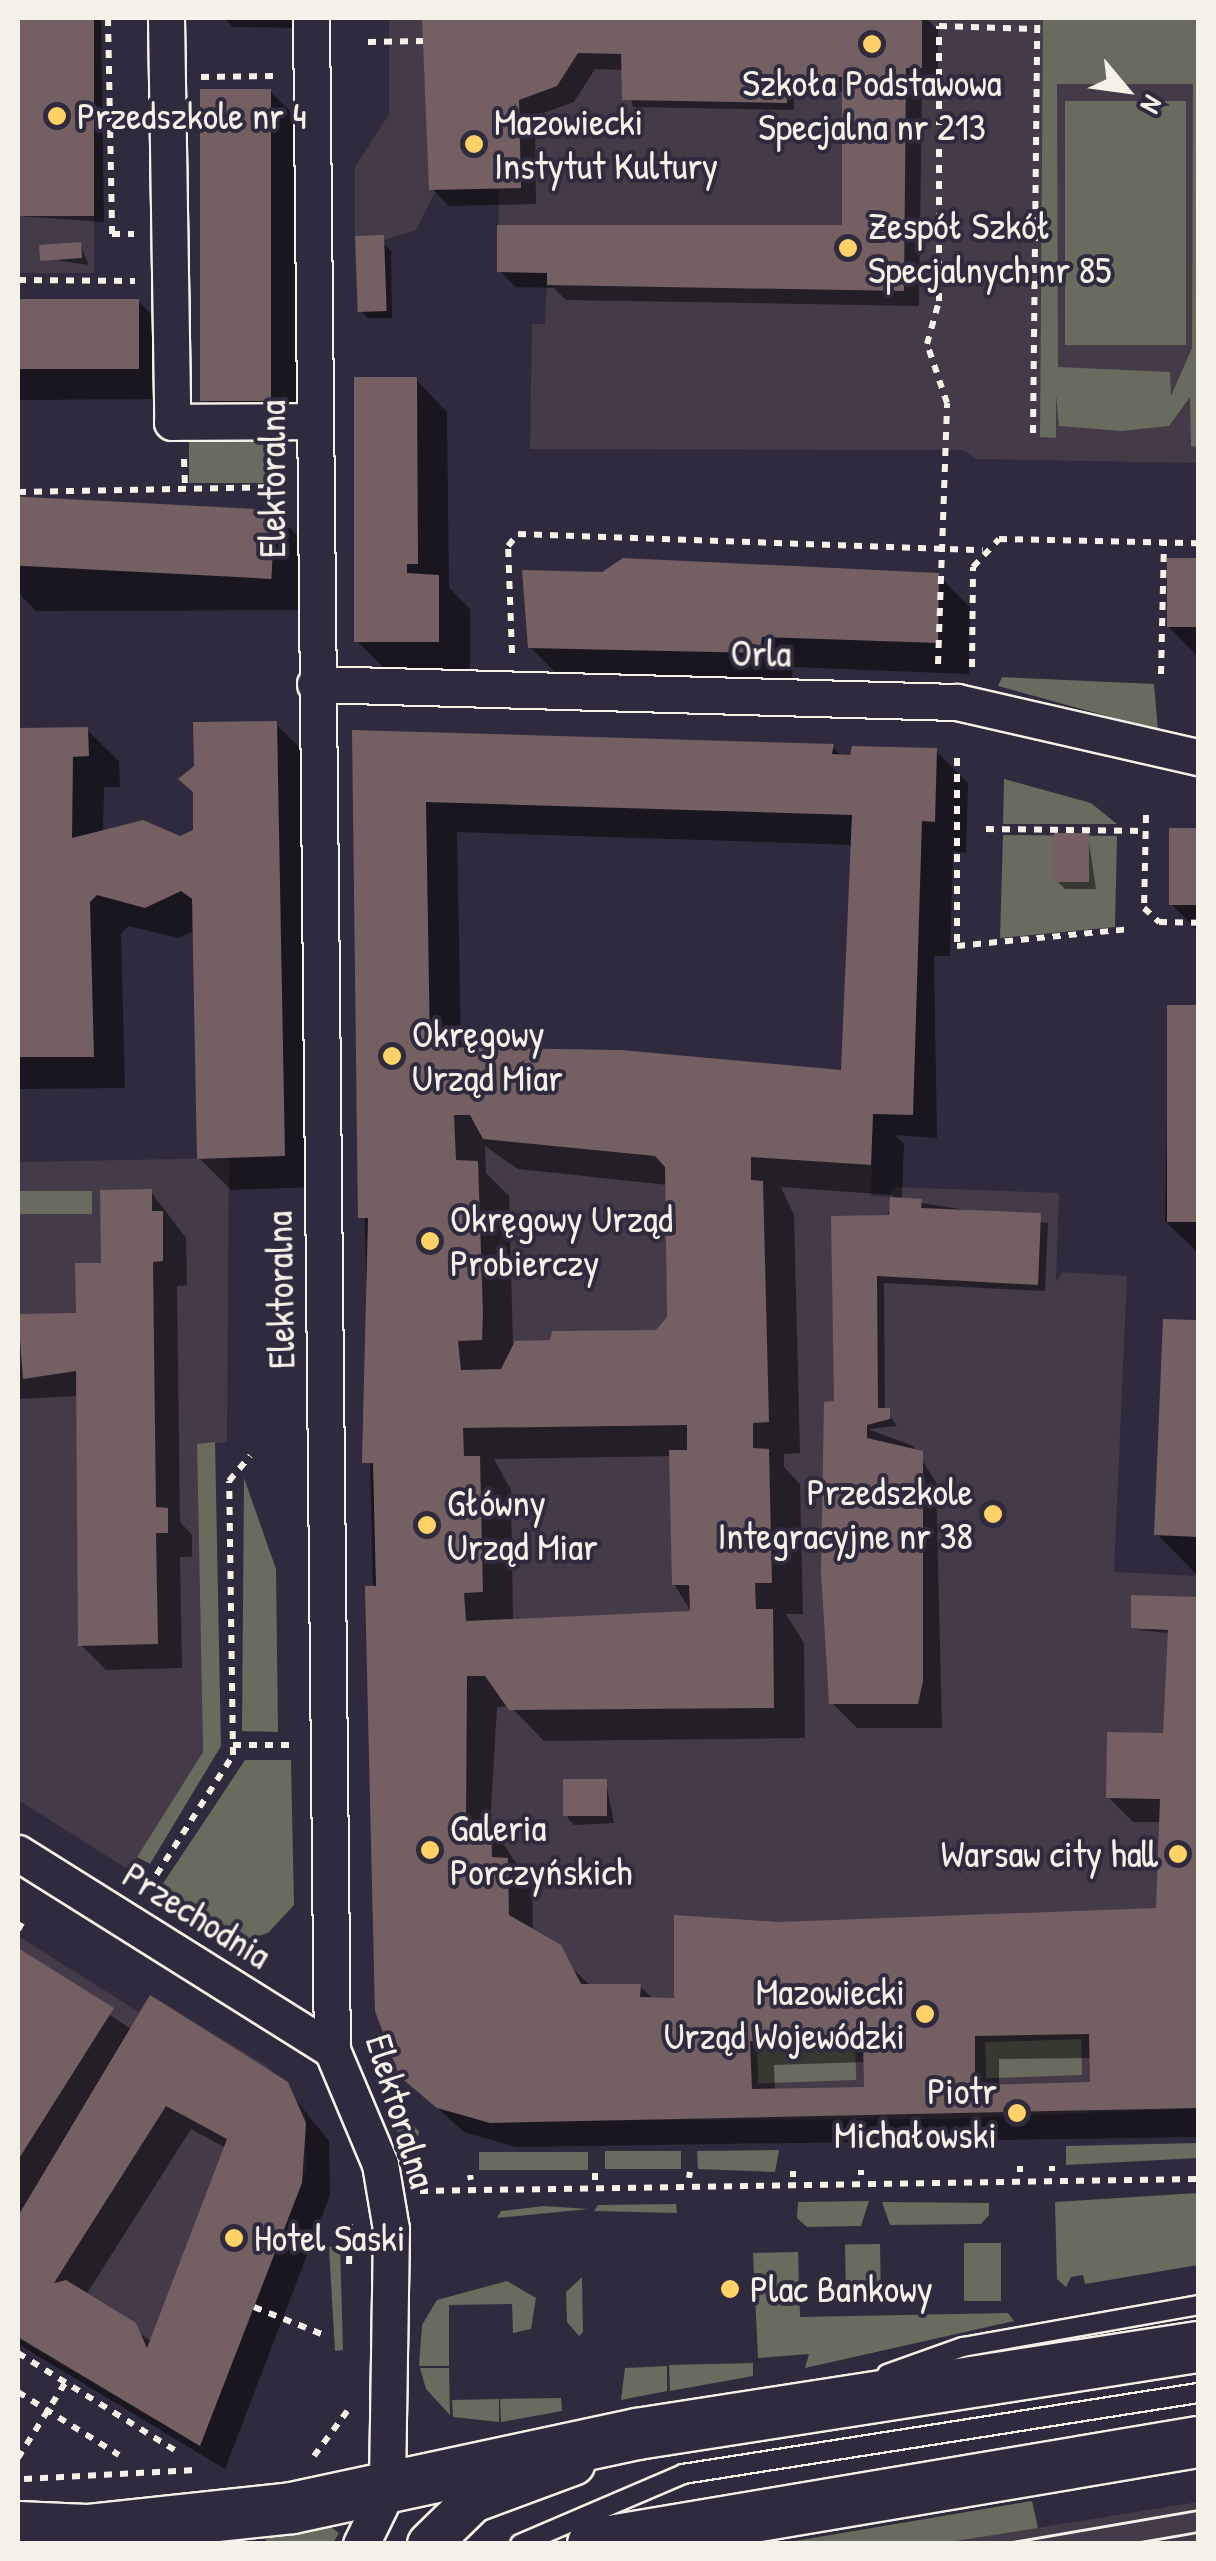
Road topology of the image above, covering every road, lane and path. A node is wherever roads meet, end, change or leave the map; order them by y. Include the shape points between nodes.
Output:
1 (108, 18) edge
2 (166, 18) edge
3 (312, 18) edge
4 (1037, 18) edge
5 (1037, 29) junction
6 (423, 41) dead end
7 (368, 42) dead end
8 (280, 76) dead end
9 (167, 78) junction
10 (170, 235) junction
11 (18, 280) edge
12 (171, 281) junction
13 (315, 421) junction
14 (1034, 433) dead end
15 (284, 487) dead end
16 (18, 492) edge
17 (944, 542) junction
18 (1164, 542) junction
19 (1198, 543) edge
20 (984, 550) junction
21 (512, 657) dead end
22 (935, 670) dead end
23 (972, 670) dead end
24 (1161, 674) dead end
25 (315, 684) junction
26 (1198, 757) edge
27 (957, 758) dead end
28 (1146, 815) dead end
29 (986, 829) dead end
30 (1146, 830) junction
31 (1198, 923) edge
32 (1129, 929) dead end
33 (250, 1456) dead end
34 (233, 1745) junction
35 (290, 1745) dead end
36 (18, 1853) edge
37 (148, 1888) dead end
38 (25, 1917) dead end
39 (18, 1930) edge
40 (332, 2050) junction
41 (1198, 2179) edge
42 (415, 2192) dead end
43 (361, 2206) dead end
44 (350, 2277) dead end
45 (1198, 2305) edge
46 (254, 2308) dead end
47 (324, 2335) dead end
48 (1198, 2347) edge
49 (18, 2352) edge
50 (66, 2383) junction
51 (18, 2392) edge
52 (1198, 2392) edge
53 (352, 2395) dead end
54 (785, 2409) junction
55 (48, 2410) junction
56 (637, 2434) junction
57 (1198, 2442) edge
58 (176, 2452) dead end
59 (119, 2455) dead end
60 (18, 2458) edge
61 (299, 2464) dead end
62 (215, 2473) dead end
63 (18, 2480) edge
64 (387, 2491) junction
65 (18, 2527) edge
66 (361, 2544) edge
67 (430, 2544) edge
68 (520, 2544) edge
69 (593, 2544) edge

1 - 10 path via 112,234
2 - 9 street
3 - 13 street, Elektoralna
4 - 5 path
5 - 14 path
5 - 17 path via 939,26 939,301 927,344 947,403
6 - 7 path
8 - 9 path
9 - 10 street
10 - 12 street
11 - 12 path
12 - 13 street via 172,422
13 - 25 street, Elektoralna
15 - 16 path
17 - 20 path
17 - 21 path via 518,534 508,546
17 - 22 path via 943,656
18 - 19 path
18 - 20 path via 999,539
18 - 24 path
20 - 23 path via 973,567
25 - 26 street, Orla via 958,702
25 - 40 street, Elektoralna
27 - 32 path via 957,946
28 - 30 path
29 - 30 path
30 - 31 path via 1144,908 1158,922
33 - 34 path via 230,1481
34 - 35 path
34 - 37 path
36 - 40 street, Przechodnia
38 - 39 path
40 - 64 street, Elektoralna via 380,2164 391,2229
41 - 42 path
43 - 44 path via 348,2222
45 - 54 lane via 963,2348
46 - 47 path
48 - 54 main road
49 - 50 path
50 - 55 path
50 - 58 path
51 - 55 path
52 - 68 lane via 683,2474
53 - 61 path via 334,2437
54 - 56 main road
55 - 59 path
55 - 60 path
56 - 64 main road
56 - 67 street via 473,2502
57 - 69 main road
62 - 63 path
64 - 65 main road via 185,2523
64 - 66 street, Elektoralna

